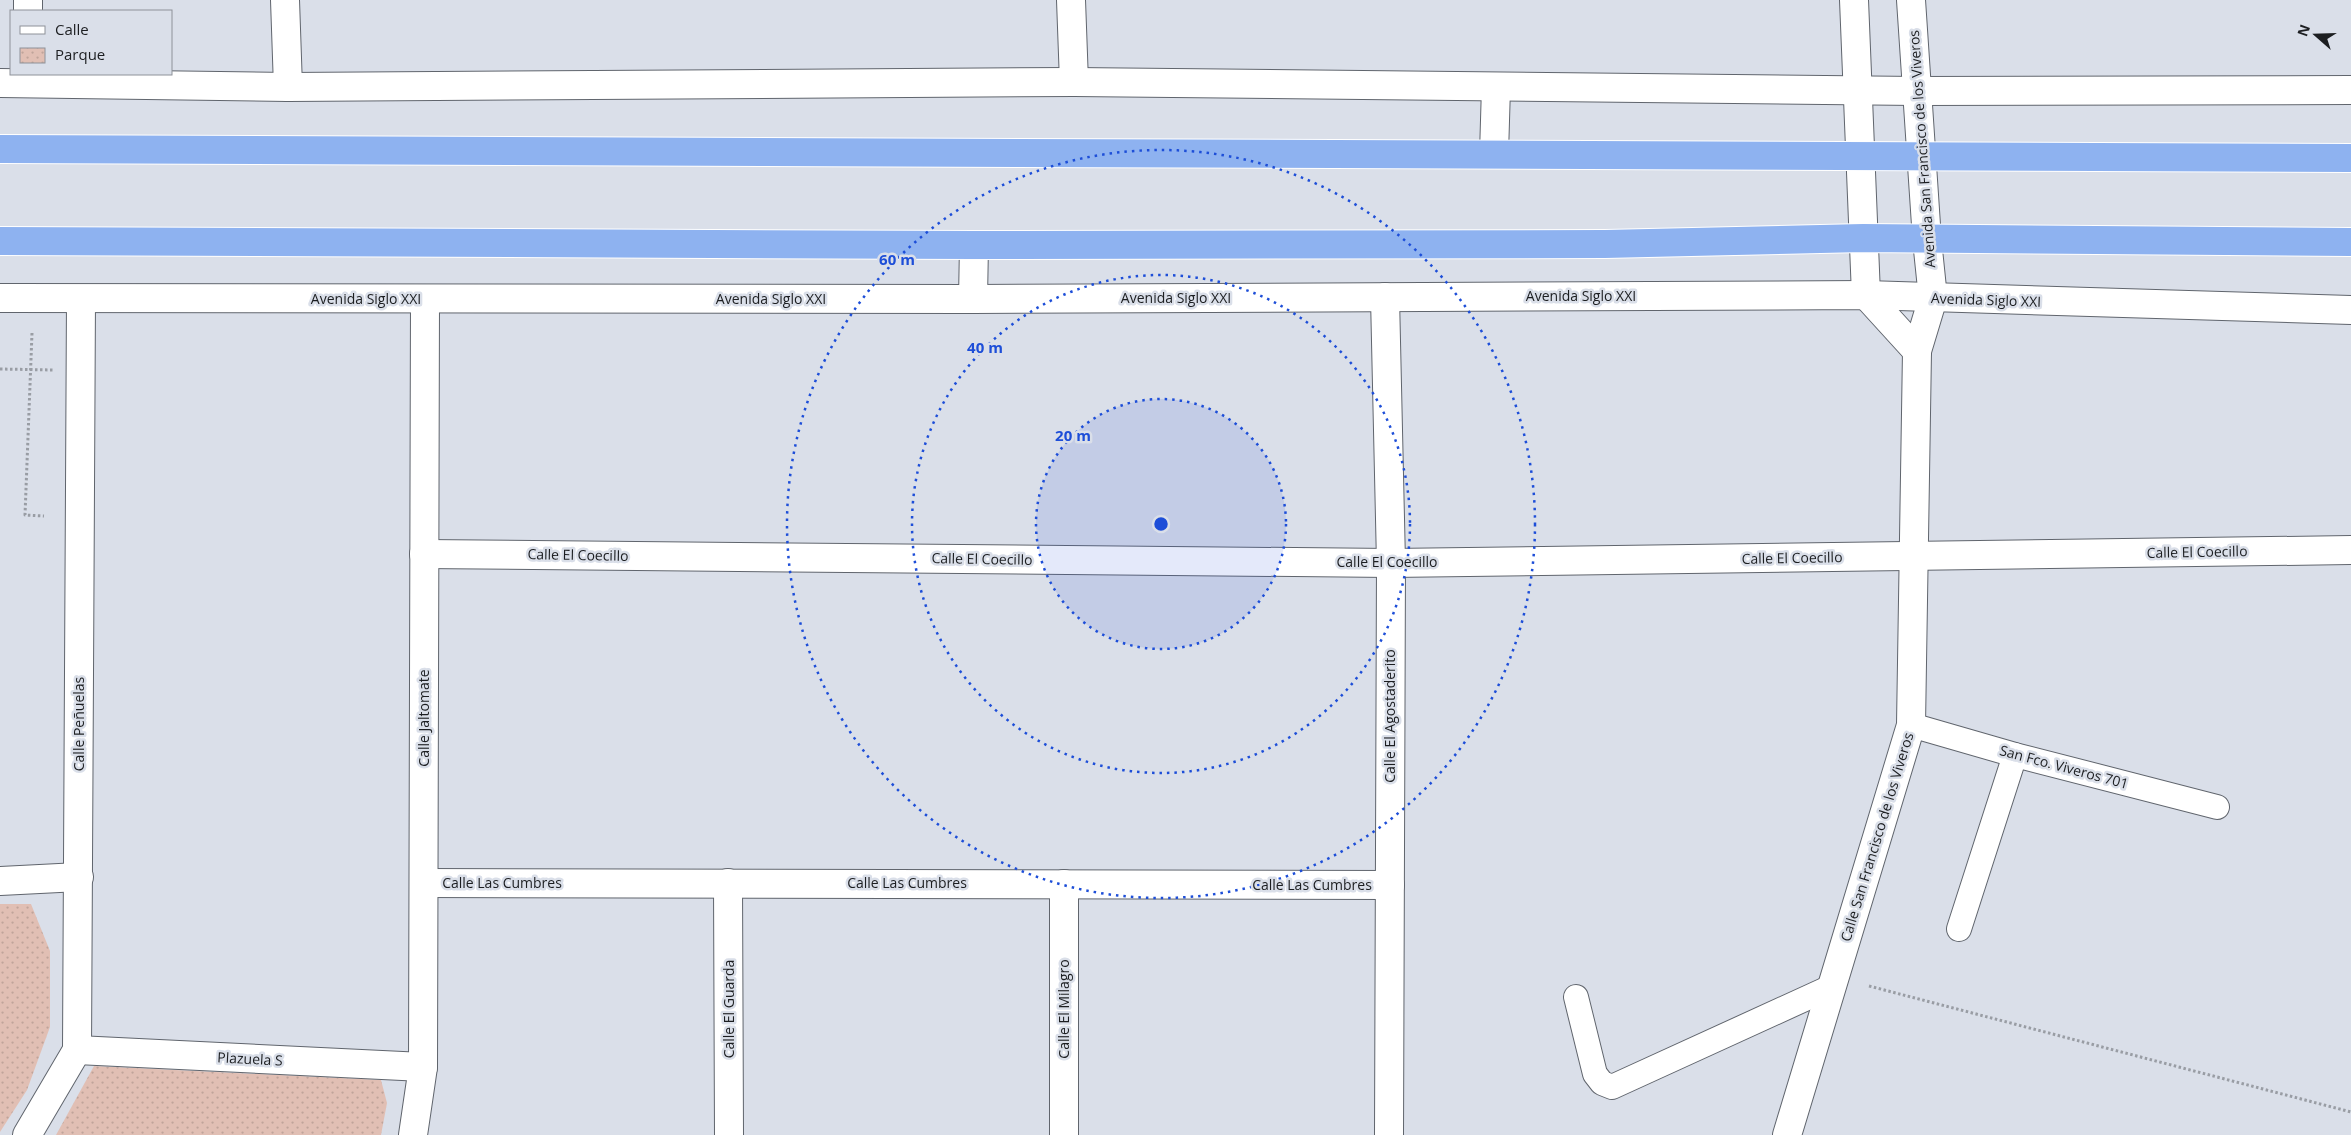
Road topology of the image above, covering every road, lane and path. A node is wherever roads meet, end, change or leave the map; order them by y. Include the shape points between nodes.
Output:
1 (285, 0) edge
2 (1071, 0) edge
3 (1854, 0) edge
4 (1912, 0) edge
5 (27, 78) edge
6 (1074, 82) junction
7 (0, 83) edge
8 (1496, 86) junction
9 (288, 87) junction
10 (1858, 90) junction
11 (2351, 90) edge
12 (1917, 91) junction
13 (0, 149) edge
14 (1494, 154) junction
15 (1860, 155) junction
16 (1921, 155) junction
17 (2351, 158) edge
18 (1863, 238) junction
19 (1927, 240) junction
20 (0, 241) edge
21 (2351, 242) edge
22 (974, 245) junction
23 (1866, 295) junction
24 (1385, 297) junction
25 (0, 298) edge
26 (1933, 298) junction
27 (33, 299) junction
28 (81, 299) junction
29 (973, 299) junction
30 (425, 300) junction
31 (2351, 310) edge
32 (1916, 350) junction
33 (0, 369) edge
34 (53, 380) dead end
35 (49, 516) dead end
36 (2351, 550) edge
37 (424, 554) junction
38 (1913, 557) junction
39 (1391, 563) junction
40 (1911, 725) junction
41 (2015, 755) junction
42 (2217, 808) dead end
43 (79, 877) junction
44 (0, 881) edge
45 (424, 883) junction
46 (728, 883) junction
47 (1064, 884) junction
48 (1390, 885) junction
49 (1959, 929) dead end
50 (1833, 982) junction
51 (1576, 997) dead end
52 (77, 1050) junction
53 (423, 1067) junction
54 (2351, 1112) edge
55 (1794, 1132) edge
56 (27, 1135) edge
57 (413, 1135) edge
58 (729, 1135) edge
59 (1064, 1135) edge
60 (1389, 1135) edge

1 - 9 street
2 - 6 street
3 - 10 street
4 - 12 street, Avenida San Francisco de los Viveros
5 - 7 street
5 - 9 street
6 - 8 street
6 - 9 street
8 - 10 street
8 - 14 street
10 - 12 street
10 - 15 street
11 - 12 street
12 - 16 street, Avenida San Francisco de los Viveros
13 - 14 highway
14 - 15 highway
15 - 16 highway
15 - 18 street
16 - 17 highway
16 - 19 street, Avenida San Francisco de los Viveros
18 - 19 highway
18 - 22 highway via 1605,244
18 - 23 street
19 - 21 highway
19 - 26 street, Avenida San Francisco de los Viveros
20 - 22 highway
22 - 29 street
23 - 24 street, Avenida Siglo XXI
23 - 26 street, Avenida Siglo XXI
23 - 32 street
24 - 29 street, Avenida Siglo XXI
24 - 39 street, Calle El Agostaderito
25 - 27 street, Avenida Siglo XXI
26 - 31 street, Avenida Siglo XXI
26 - 32 street, Calle San Francisco de los Viveros
27 - 28 street, Avenida Siglo XXI
27 - 35 path via 25,515
28 - 30 street, Avenida Siglo XXI
28 - 43 street, Calle Peñuelas
29 - 30 street, Avenida Siglo XXI
30 - 37 street, Calle Jaltomate
32 - 38 street, Calle San Francisco de los Viveros
33 - 34 path, bridge via 54,370
36 - 38 street, Calle El Coecillo
37 - 39 street, Calle El Coecillo
37 - 45 street, Calle Jaltomate
38 - 39 street, Calle El Coecillo
38 - 40 street, Calle San Francisco de los Viveros
39 - 48 street, Calle El Agostaderito
40 - 41 lane, San Fco. Viveros 701
40 - 50 street, Calle San Francisco de los Viveros
41 - 42 lane, San Fco. Viveros 701
41 - 49 lane
43 - 44 street
43 - 52 street, Calle Peñuelas
45 - 46 street, Calle Las Cumbres
45 - 53 street, Calle Jaltomate
46 - 47 street, Calle Las Cumbres
46 - 58 street, Calle El Guarda
47 - 48 street, Calle Las Cumbres
47 - 59 street, Calle El Milagro
48 - 60 street, Calle El Agostaderito
50 - 51 lane via 1612,1087 1602,1083 1595,1074
50 - 54 path
50 - 55 street, Calle San Francisco de los Viveros
52 - 53 street, Plazuela S
52 - 56 street, Calle Peñuelas
53 - 57 street, Calle Jaltomate

